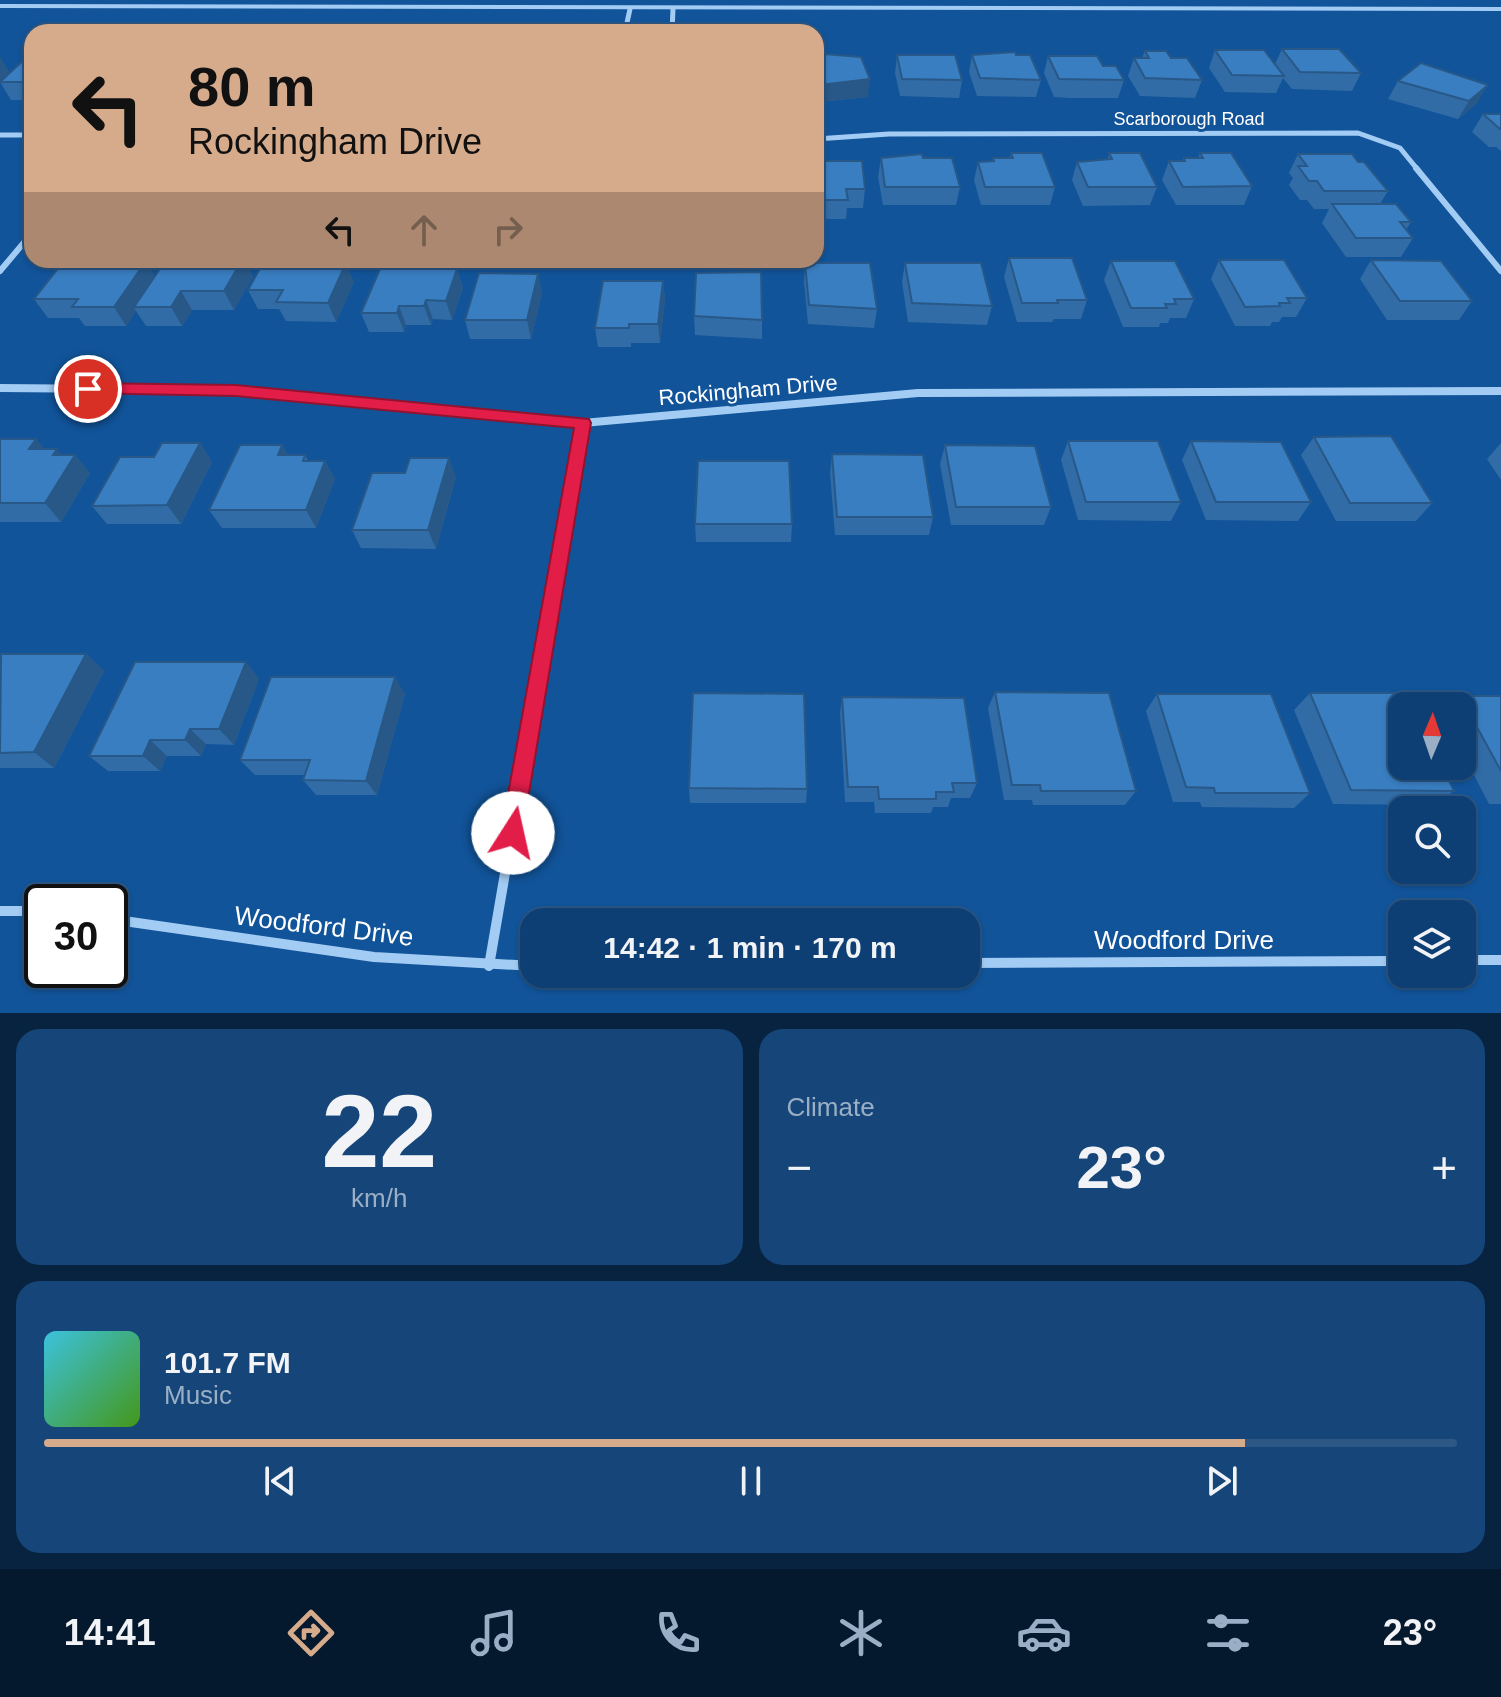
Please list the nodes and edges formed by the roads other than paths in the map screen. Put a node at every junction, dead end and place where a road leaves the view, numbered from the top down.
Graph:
1 (0, 6) edge
2 (630, 9) junction
3 (673, 9) junction
4 (1501, 9) edge
5 (627, 24) edge
6 (672, 24) edge
7 (0, 135) edge
8 (24, 135) edge
9 (824, 138) edge
10 (24, 242) edge
11 (0, 271) edge
12 (1501, 271) edge
13 (0, 388) edge
14 (1501, 391) edge
15 (583, 423) junction
16 (0, 911) edge
17 (24, 911) edge
18 (128, 922) edge
19 (1476, 960) edge
20 (1501, 960) edge
21 (1388, 961) edge
22 (980, 963) edge
23 (489, 966) junction
24 (520, 966) edge

1 - 2 street
2 - 3 street
2 - 5 street
3 - 4 street
3 - 6 street
7 - 8 street
9 - 12 street, Scarborough Road
10 - 11 street
13 - 15 street, Rockingham Drive
14 - 15 street, Rockingham Drive
15 - 23 street
16 - 17 street
18 - 23 street, Woodford Drive
19 - 20 street
21 - 22 street, Woodford Drive
23 - 24 street, Woodford Drive

